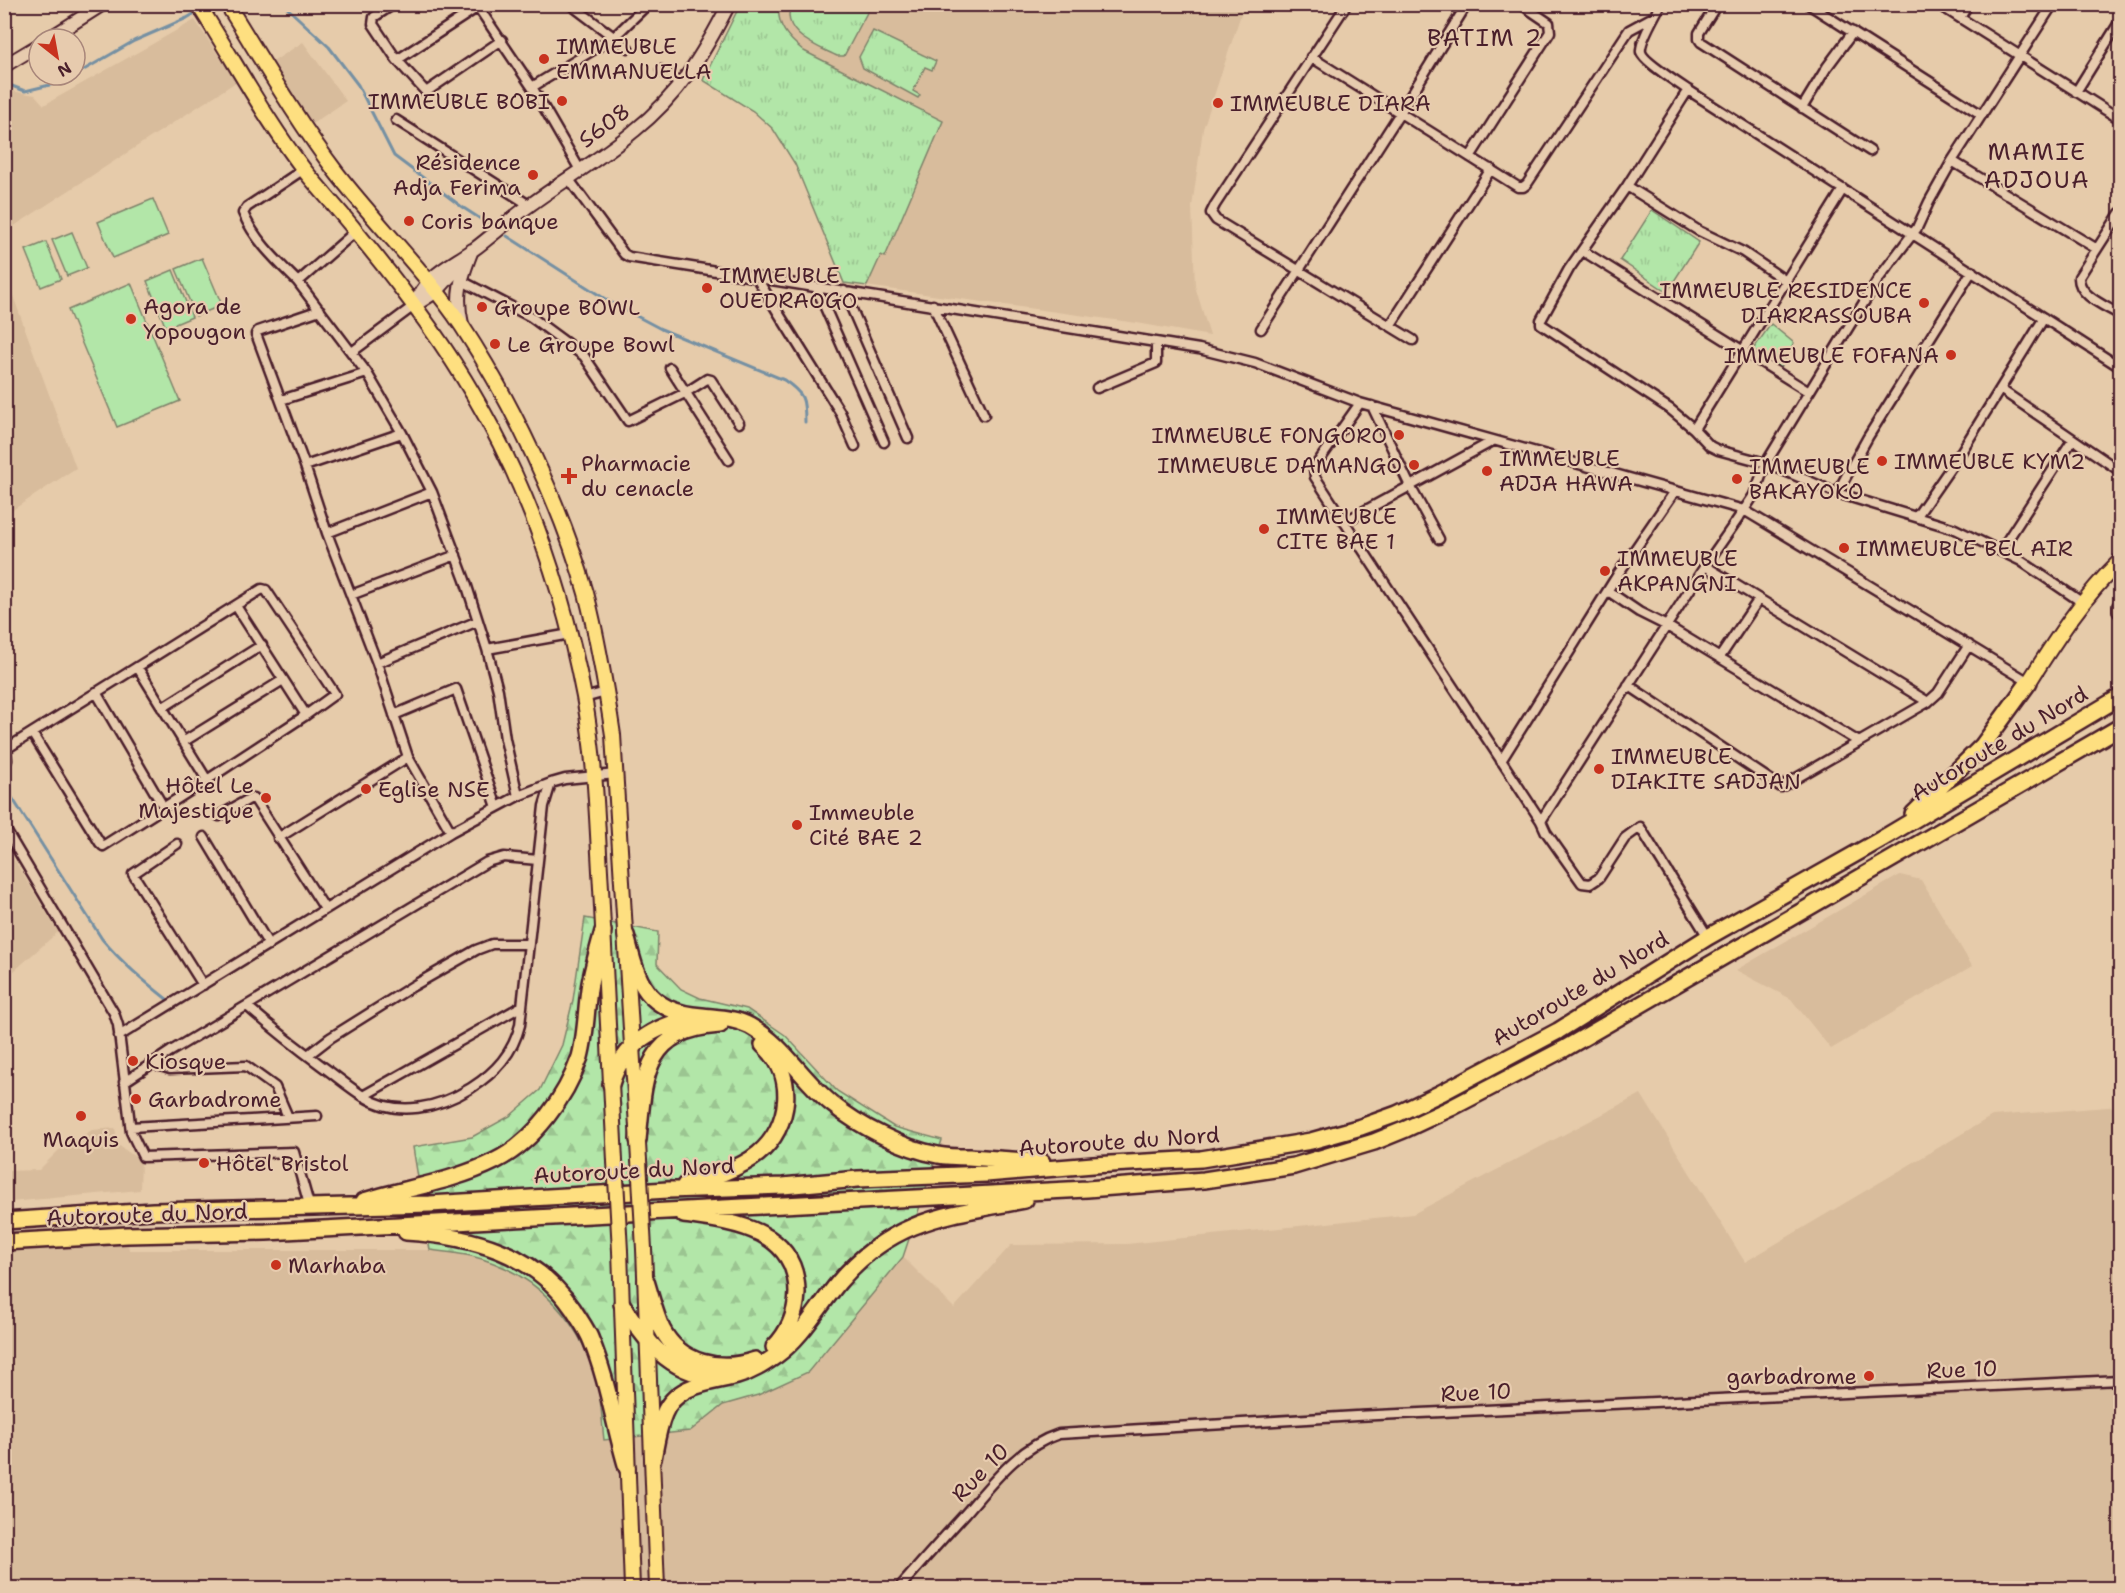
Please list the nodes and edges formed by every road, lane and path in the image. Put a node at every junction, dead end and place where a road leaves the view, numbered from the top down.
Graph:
1 (103, 4) edge
2 (227, 4) edge
3 (394, 4) edge
4 (570, 4) edge
5 (648, 4) edge
6 (729, 4) edge
7 (1347, 4) edge
8 (1467, 4) edge
9 (1521, 4) edge
10 (1661, 4) edge
11 (1718, 4) edge
12 (1809, 4) edge
13 (1938, 4) edge
14 (1968, 4) edge
15 (2053, 4) edge
16 (477, 6) edge
17 (202, 10) edge
18 (1653, 17) junction
19 (1960, 18) junction
20 (2121, 21) edge
21 (67, 27) edge
22 (1853, 32) junction
23 (613, 38) junction
24 (502, 40) junction
25 (628, 48) dead end
26 (27, 52) edge
27 (2019, 55) junction
28 (1311, 57) junction
29 (397, 60) junction
30 (4, 66) edge
31 (661, 69) dead end
32 (277, 83) junction
33 (681, 85) junction
34 (532, 87) junction
35 (1688, 90) junction
36 (2076, 92) junction
37 (255, 97) junction
38 (1802, 108) junction
39 (1400, 113) junction
40 (1982, 115) junction
41 (2121, 119) edge
42 (396, 120) dead end
43 (1870, 151) dead end
44 (1470, 157) junction
45 (1952, 161) junction
46 (1491, 169) junction
47 (304, 170) junction
48 (580, 170) junction
49 (568, 178) junction
50 (1627, 186) junction
51 (1843, 189) junction
52 (529, 206) junction
53 (2121, 213) edge
54 (356, 231) junction
55 (1913, 232) junction
56 (2097, 249) junction
57 (472, 250) junction
58 (1582, 251) junction
59 (1299, 271) junction
60 (1972, 271) junction
61 (756, 277) junction
62 (460, 280) junction
63 (1786, 281) junction
64 (298, 282) junction
65 (433, 285) junction
66 (816, 287) junction
67 (844, 291) junction
68 (415, 305) junction
69 (933, 306) junction
70 (320, 310) junction
71 (2121, 315) edge
72 (2044, 318) junction
73 (1390, 326) junction
74 (463, 328) junction
75 (1260, 329) dead end
76 (1413, 340) dead end
77 (1156, 342) junction
78 (1743, 350) junction
79 (352, 352) junction
80 (2121, 367) edge
81 (670, 368) dead end
82 (367, 374) junction
83 (1097, 388) dead end
84 (2000, 389) junction
85 (1809, 392) junction
86 (685, 393) junction
87 (281, 400) junction
88 (1360, 403) junction
89 (1372, 406) junction
90 (984, 415) dead end
91 (739, 423) dead end
92 (1694, 429) junction
93 (402, 433) junction
94 (908, 438) dead end
95 (2073, 439) junction
96 (1493, 441) junction
97 (884, 442) dead end
98 (855, 446) dead end
99 (729, 460) dead end
100 (1766, 464) junction
101 (305, 466) junction
102 (2121, 471) edge
103 (1410, 486) junction
104 (1675, 490) junction
105 (432, 492) junction
106 (1837, 493) junction
107 (1744, 510) junction
108 (1917, 516) junction
109 (1344, 522) junction
110 (327, 533) junction
111 (1439, 539) dead end
112 (2001, 550) junction
113 (456, 555) junction
114 (2121, 561) edge
115 (1705, 566) junction
116 (1608, 591) junction
117 (351, 595) junction
118 (1759, 599) junction
119 (2083, 603) junction
120 (236, 606) junction
121 (478, 621) junction
122 (1668, 626) junction
123 (570, 634) junction
124 (262, 645) junction
125 (1969, 645) junction
126 (488, 649) junction
127 (1720, 657) junction
128 (377, 663) junction
129 (138, 668) junction
130 (283, 680) junction
131 (2029, 682) junction
132 (1628, 685) junction
133 (96, 692) junction
134 (606, 692) junction
135 (2121, 697) edge
136 (584, 698) junction
137 (1928, 702) junction
138 (162, 708) junction
139 (306, 715) junction
140 (394, 715) junction
141 (2121, 727) edge
142 (32, 733) junction
143 (183, 741) junction
144 (1859, 742) junction
145 (408, 757) junction
146 (1501, 761) junction
147 (4, 765) edge
148 (616, 774) junction
149 (593, 777) junction
150 (207, 780) junction
151 (551, 783) junction
152 (518, 796) junction
153 (497, 807) junction
154 (164, 808) junction
155 (219, 816) dead end
156 (1541, 821) junction
157 (4, 827) edge
158 (451, 832) junction
159 (204, 837) dead end
160 (278, 838) junction
161 (1880, 840) junction
162 (177, 844) dead end
163 (538, 860) junction
164 (325, 909) junction
165 (603, 931) junction
166 (627, 935) junction
167 (1708, 938) junction
168 (529, 944) junction
169 (269, 945) junction
170 (203, 985) junction
171 (246, 1006) junction
172 (522, 1006) junction
173 (697, 1016) junction
174 (119, 1036) junction
175 (632, 1046) junction
176 (308, 1055) junction
177 (152, 1063) junction
178 (124, 1082) junction
179 (611, 1084) junction
180 (363, 1096) junction
181 (316, 1116) dead end
182 (288, 1117) junction
183 (131, 1127) junction
184 (638, 1140) junction
185 (1093, 1165) junction
186 (1087, 1189) junction
187 (668, 1190) junction
188 (346, 1207) junction
189 (310, 1208) junction
190 (651, 1211) junction
191 (4, 1221) edge
192 (328, 1228) junction
193 (4, 1242) edge
194 (646, 1281) junction
195 (622, 1304) junction
196 (647, 1340) junction
197 (723, 1378) junction
198 (2121, 1380) edge
199 (653, 1459) junction
200 (627, 1468) junction
201 (632, 1588) edge
202 (657, 1588) edge
203 (899, 1588) edge

1 - 21 street
2 - 32 main road
3 - 29 street
4 - 23 street
5 - 23 street
6 - 33 street, S608
7 - 28 street
8 - 39 street
9 - 44 street
10 - 18 street
11 - 38 street
12 - 22 street
13 - 19 street
14 - 19 street
15 - 27 street
16 - 24 street
16 - 29 street
17 - 37 main road
18 - 35 street
18 - 46 street
19 - 27 street
20 - 36 street
22 - 38 street
22 - 40 street
23 - 25 street
23 - 34 street
24 - 29 street
24 - 34 street
26 - 30 street
27 - 36 street
27 - 40 street
28 - 39 street
28 - 59 street
31 - 33 street
32 - 37 main road
32 - 65 main road
33 - 48 street, S608
34 - 48 street
35 - 50 street
35 - 51 street
36 - 41 street
37 - 47 main road
38 - 43 street
39 - 44 street
39 - 59 street
40 - 45 street
42 - 52 street
44 - 46 street
45 - 55 street
45 - 56 street
46 - 73 street
47 - 54 main road
47 - 64 street
48 - 49 street, S608
49 - 52 street, S608
49 - 61 street
50 - 58 street
50 - 63 street
51 - 55 street
51 - 63 street
52 - 57 street, S608
53 - 56 street
54 - 64 street
54 - 68 main road
55 - 60 street
55 - 85 street
56 - 71 street
57 - 62 street
57 - 65 street, S608
58 - 78 street
58 - 92 street
59 - 73 street
59 - 75 street
60 - 72 street
60 - 106 street
61 - 66 street
61 - 98 street
62 - 74 street
62 - 86 street
63 - 78 street
64 - 70 street
65 - 68 street, S608
65 - 74 main road
66 - 67 street
66 - 97 street
67 - 69 street
67 - 94 street
68 - 79 street
68 - 123 main road
69 - 77 street
69 - 90 street
70 - 79 street
70 - 87 street
72 - 80 street
72 - 84 street
73 - 76 street
74 - 134 main road
77 - 83 street
77 - 88 street
78 - 85 street
78 - 92 street
79 - 82 street
81 - 86 street
82 - 87 street
82 - 93 street
84 - 95 street
84 - 108 street
85 - 100 street
86 - 91 street
86 - 99 street
87 - 101 street
88 - 89 street
88 - 109 street
89 - 96 street
89 - 103 street
92 - 100 street
93 - 101 street
93 - 105 street
95 - 102 street
95 - 112 street
96 - 103 street
96 - 104 street
100 - 106 street
100 - 107 street
101 - 110 street
103 - 109 street
103 - 111 street
104 - 107 street
104 - 116 street
105 - 110 street
105 - 113 street
106 - 108 street
107 - 115 street
107 - 125 street
108 - 112 street
109 - 146 street
110 - 117 street
112 - 119 street
113 - 117 street
113 - 121 street
114 - 119 main road
115 - 118 street
115 - 122 street
116 - 122 street
116 - 146 street
117 - 128 street
118 - 127 street
118 - 137 street
119 - 131 main road
120 - 124 street
120 - 129 street
120 - 139 street
121 - 126 street
121 - 128 street
122 - 127 street
122 - 132 street
123 - 126 street
123 - 136 main road
124 - 130 street
124 - 138 street
125 - 131 street
125 - 137 street
126 - 152 street
127 - 144 street
128 - 140 street
129 - 133 street
129 - 138 street
130 - 139 street
130 - 143 street
131 - 161 highway
132 - 144 street
132 - 156 street
133 - 142 street
133 - 154 street
134 - 136 street
134 - 148 main road
135 - 161 highway, Autoroute du Nord
136 - 149 main road
137 - 144 street
138 - 143 street
139 - 150 street
140 - 145 street
140 - 153 street
141 - 186 highway, Autoroute du Nord
142 - 147 street
142 - 154 street
143 - 150 street
145 - 158 street
145 - 160 street
146 - 156 street
148 - 149 street
148 - 166 main road
149 - 151 street
149 - 165 main road
150 - 154 street
151 - 152 street
151 - 163 street
152 - 153 street
153 - 158 street
155 - 160 street
156 - 167 street
157 - 174 street
158 - 164 street
159 - 169 street
160 - 164 street
161 - 167 highway, Autoroute du Nord
162 - 170 street
163 - 168 street
163 - 171 street
164 - 169 street
165 - 179 main road
165 - 188 highway
166 - 173 highway
166 - 175 main road
167 - 185 highway, Autoroute du Nord
168 - 172 street
168 - 176 street
169 - 170 street
170 - 174 street
171 - 176 street
171 - 177 street
172 - 180 street
172 - 180 street
173 - 175 highway
173 - 185 highway
174 - 178 street
175 - 179 highway
175 - 184 main road
176 - 180 street
177 - 178 street
177 - 182 street
178 - 183 street
179 - 195 main road, bridge
181 - 182 street
182 - 183 street
183 - 189 street
184 - 187 highway
184 - 194 main road, bridge
185 - 187 highway, Autoroute du Nord
186 - 190 highway, Autoroute du Nord
186 - 197 highway
187 - 188 highway, Autoroute du Nord
188 - 189 highway, Autoroute du Nord
189 - 191 highway, Autoroute du Nord
190 - 192 highway, Autoroute du Nord
190 - 194 highway
192 - 193 highway, Autoroute du Nord
192 - 200 highway
194 - 196 main road
195 - 196 highway
195 - 200 main road
196 - 197 highway
196 - 199 main road
197 - 199 highway
198 - 203 street, Rue 10
199 - 202 main road
200 - 201 main road

